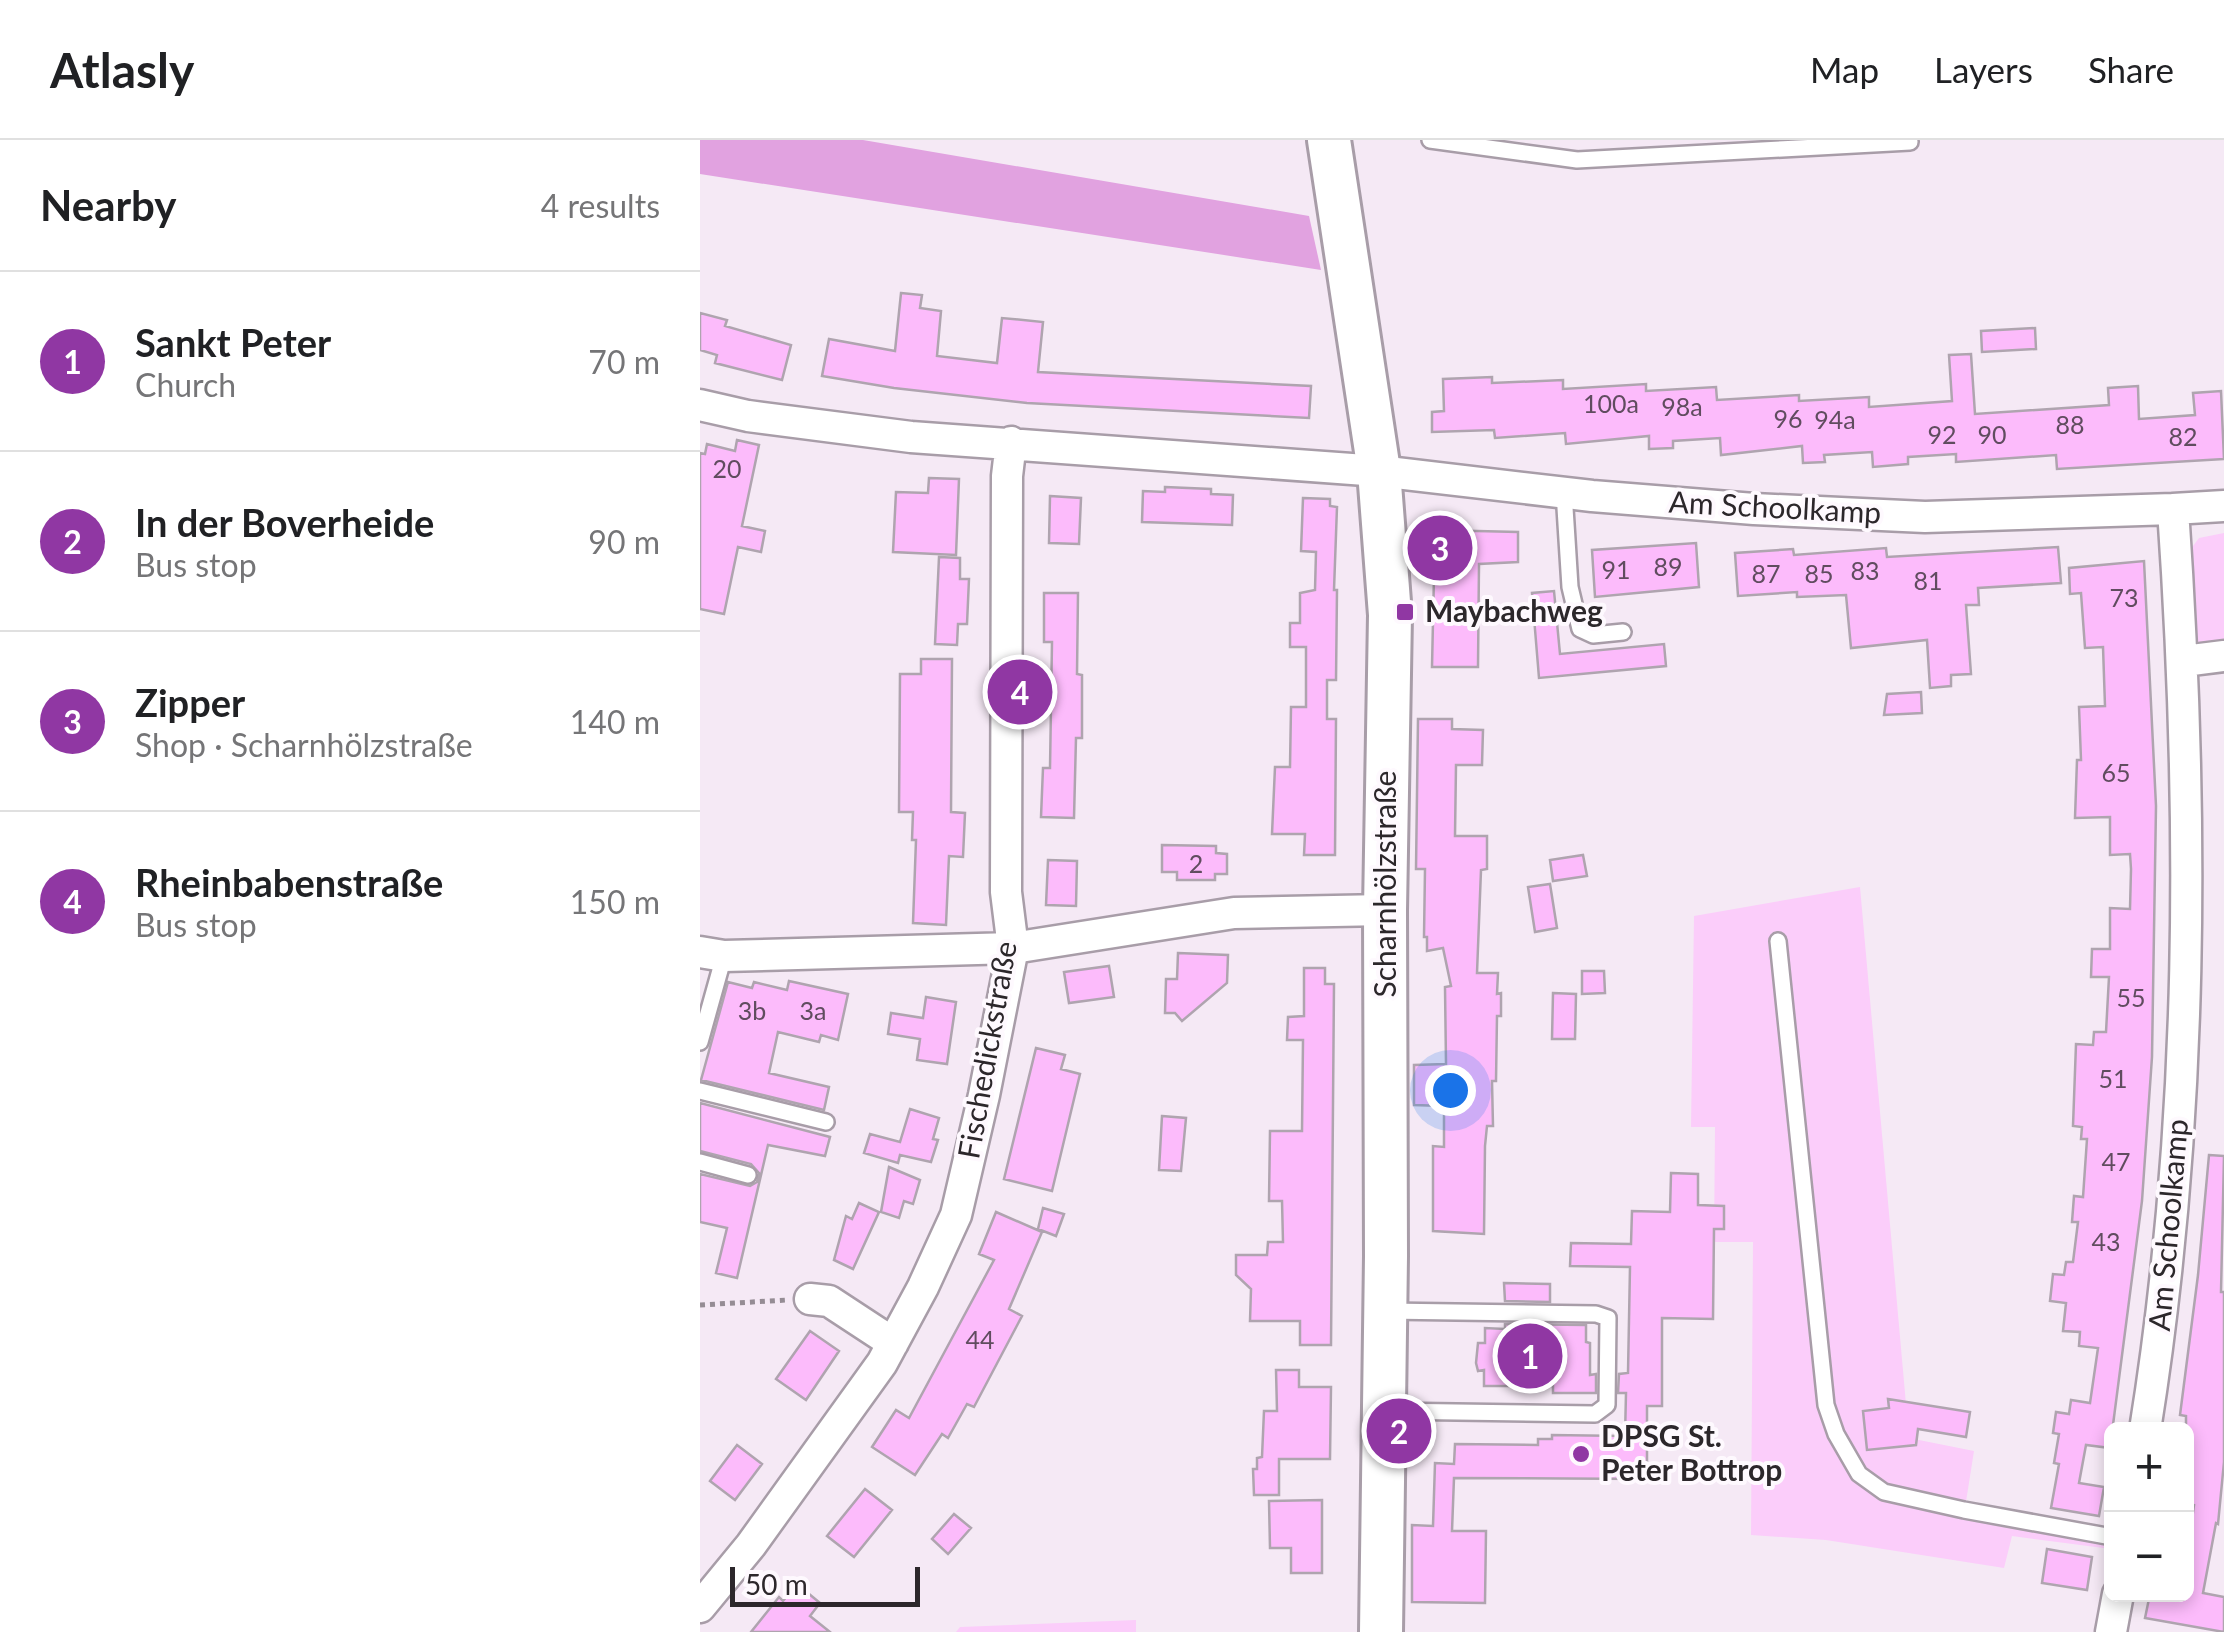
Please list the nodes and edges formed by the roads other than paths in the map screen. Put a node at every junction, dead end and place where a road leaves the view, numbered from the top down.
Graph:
1 (1430, 140) edge
2 (1910, 142) edge
3 (1330, 148) edge
4 (700, 405) edge
5 (1011, 442) junction
6 (1378, 472) junction
7 (1564, 492) junction
8 (2224, 506) edge
9 (2174, 509) junction
10 (1623, 632) dead end
11 (2224, 656) edge
12 (2184, 660) junction
13 (1384, 910) junction
14 (1778, 941) dead end
15 (1012, 948) junction
16 (712, 954) edge
17 (700, 1042) edge
18 (700, 1091) edge
19 (826, 1122) dead end
20 (700, 1162) edge
21 (748, 1175) dead end
22 (810, 1299) road end
23 (1384, 1311) junction
24 (893, 1343) junction
25 (1383, 1410) junction
26 (2146, 1422) edge
27 (2104, 1536) edge
28 (2117, 1602) edge
29 (700, 1607) edge
30 (1380, 1632) edge
31 (2111, 1632) edge

1 - 2 lane
3 - 6 main road, Scharnhölzstraße
4 - 5 street, Am Schoolkamp
5 - 6 street, Am Schoolkamp
5 - 15 street, Fischedickstraße
6 - 7 street, Am Schoolkamp
6 - 13 main road, Scharnhölzstraße
7 - 9 street, Am Schoolkamp
7 - 10 lane
8 - 9 street, Am Schoolkamp
9 - 12 street, Am Schoolkamp
11 - 12 street
12 - 26 street, Am Schoolkamp
13 - 15 street
13 - 23 main road, Scharnhölzstraße
14 - 27 lane
15 - 16 street
15 - 24 street, Fischedickstraße
16 - 17 lane
18 - 19 lane
20 - 21 lane
22 - 24 street
23 - 25 main road, Scharnhölzstraße
23 - 25 lane
24 - 29 street, Fischedickstraße
25 - 30 main road, Scharnhölzstraße
28 - 31 street

